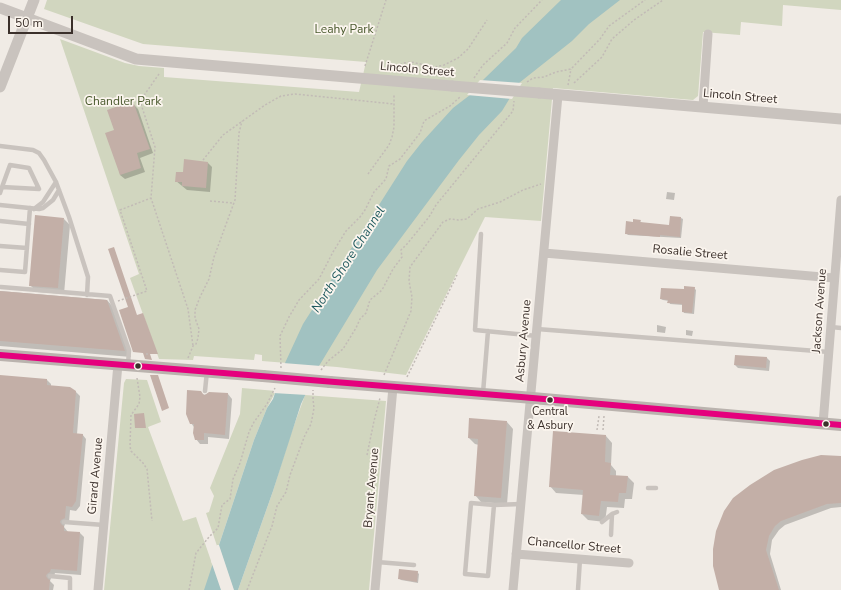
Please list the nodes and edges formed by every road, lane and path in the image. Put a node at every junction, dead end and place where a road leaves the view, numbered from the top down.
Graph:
1 (34, 0) edge
2 (386, 0) edge
3 (542, 0) edge
4 (645, 0) edge
5 (663, 0) edge
6 (0, 8) edge
7 (26, 18) junction
8 (487, 20) dead end
9 (708, 34) dead end
10 (365, 66) dead end
11 (571, 69) junction
12 (396, 71) dead end
13 (159, 74) dead end
14 (472, 80) dead end
15 (526, 83) dead end
16 (574, 83) dead end
17 (568, 85) dead end
18 (0, 87) edge
19 (394, 94) dead end
20 (558, 95) junction
21 (460, 97) dead end
22 (514, 101) dead end
23 (394, 104) junction
24 (703, 107) junction
25 (841, 119) edge
26 (242, 121) junction
27 (0, 146) edge
28 (203, 160) dead end
29 (368, 174) dead end
30 (56, 182) junction
31 (541, 184) dead end
32 (2, 187) junction
33 (59, 190) junction
34 (0, 193) edge
35 (151, 198) junction
36 (841, 200) edge
37 (210, 201) dead end
38 (233, 203) junction
39 (0, 205) edge
40 (32, 208) junction
41 (0, 221) edge
42 (840, 223) edge
43 (29, 224) junction
44 (481, 234) dead end
45 (0, 246) edge
46 (27, 248) junction
47 (544, 253) junction
48 (0, 270) edge
49 (458, 275) dead end
50 (834, 278) junction
51 (1, 287) edge
52 (87, 294) junction
53 (113, 303) junction
54 (831, 327) junction
55 (841, 328) edge
56 (488, 331) junction
57 (537, 332) junction
58 (193, 346) junction
59 (829, 352) junction
60 (0, 355) edge
61 (188, 358) dead end
62 (123, 365) junction
63 (281, 370) dead end
64 (207, 371) junction
65 (318, 374) dead end
66 (384, 375) dead end
67 (407, 377) dead end
68 (137, 378) dead end
69 (277, 382) dead end
70 (314, 387) dead end
71 (393, 387) junction
72 (205, 392) dead end
73 (483, 394) junction
74 (380, 398) dead end
75 (531, 398) junction
76 (599, 416) dead end
77 (604, 416) dead end
78 (823, 424) junction
79 (841, 425) edge
80 (597, 430) dead end
81 (603, 430) dead end
82 (367, 455) dead end
83 (648, 488) dead end
84 (656, 488) dead end
85 (521, 504) junction
86 (494, 505) junction
87 (152, 521) dead end
88 (64, 522) dead end
89 (602, 522) dead end
90 (104, 525) junction
91 (611, 535) dead end
92 (516, 554) junction
93 (580, 560) junction
94 (377, 562) junction
95 (629, 563) dead end
96 (414, 565) dead end
97 (50, 576) dead end
98 (70, 590) edge
99 (98, 590) edge
100 (189, 590) edge
101 (247, 590) edge
102 (375, 590) edge
103 (513, 590) edge
104 (578, 590) edge

1 - 7 street
2 - 10 path
3 - 14 path
4 - 11 path
5 - 16 path
6 - 7 street, Lincoln Street
7 - 18 street
7 - 20 street, Lincoln Street, bridge
8 - 12 path
9 - 24 street
11 - 15 path
11 - 17 path
13 - 35 path
19 - 23 path
20 - 24 street, Lincoln Street
20 - 47 street, Asbury Avenue
21 - 63 path
22 - 65 path
23 - 26 path
23 - 29 path
24 - 25 street, Lincoln Street
26 - 28 path
26 - 38 path
27 - 30 lane
30 - 33 lane
30 - 40 lane
31 - 66 path
32 - 32 lane
32 - 34 lane
33 - 40 lane
33 - 52 lane
35 - 53 path
35 - 58 path
36 - 42 street, Jackson Avenue
37 - 38 path
38 - 58 path
39 - 40 lane
40 - 43 lane
41 - 43 lane
42 - 50 street, Jackson Avenue
43 - 46 lane
44 - 56 lane
45 - 46 lane
46 - 48 lane
47 - 50 street, Rosalie Street
47 - 57 street, Asbury Avenue
49 - 67 path
50 - 54 street, Jackson Avenue
51 - 52 lane
52 - 53 lane
53 - 62 lane
54 - 55 lane
54 - 59 street, Jackson Avenue
56 - 57 lane
56 - 73 lane
57 - 59 lane
57 - 75 street, Asbury Avenue
58 - 61 path
59 - 78 street, Jackson Avenue
60 - 62 main road
62 - 64 main road
62 - 90 street, Girard Avenue
64 - 71 main road, bridge
64 - 72 lane
68 - 87 path
69 - 100 path
70 - 101 path
71 - 73 main road
71 - 94 street, Bryant Avenue
73 - 75 main road
74 - 82 path
75 - 78 main road
75 - 85 street, Asbury Avenue
76 - 80 path
77 - 81 path
78 - 79 main road
83 - 84 lane
85 - 86 lane
85 - 92 street, Asbury Avenue
86 - 86 lane
88 - 90 lane
89 - 91 lane
90 - 99 street, Girard Avenue
92 - 93 street, Chancellor Street
92 - 103 street, Asbury Avenue
93 - 95 street, Chancellor Street
93 - 104 lane
94 - 96 lane
94 - 102 street, Bryant Avenue
97 - 98 lane

